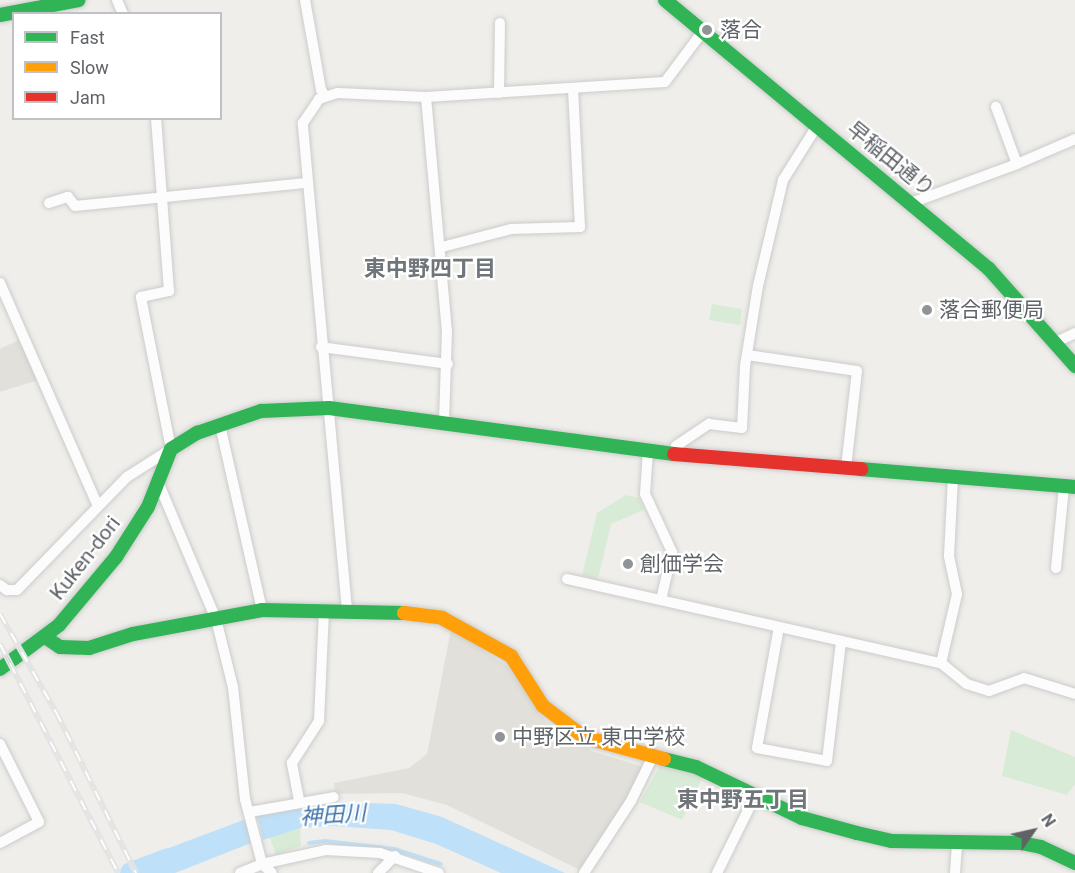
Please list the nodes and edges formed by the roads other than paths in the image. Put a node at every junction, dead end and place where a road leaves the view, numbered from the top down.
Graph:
1 (79, 0) edge
2 (305, 0) edge
3 (665, 0) edge
4 (16, 12) edge
5 (500, 23) dead end
6 (703, 31) junction
7 (573, 88) junction
8 (499, 93) junction
9 (325, 96) junction
10 (426, 97) junction
11 (996, 107) dead end
12 (156, 120) edge
13 (817, 126) junction
14 (1075, 139) edge
15 (1017, 164) junction
16 (307, 183) junction
17 (162, 198) junction
18 (911, 203) junction
19 (50, 204) dead end
20 (442, 247) junction
21 (0, 283) edge
22 (1075, 333) edge
23 (1056, 342) junction
24 (321, 347) junction
25 (747, 355) junction
26 (448, 364) junction
27 (1075, 366) edge
28 (329, 408) junction
29 (444, 423) junction
30 (220, 424) junction
31 (171, 448) junction
32 (648, 452) junction
33 (674, 454) junction
34 (846, 467) junction
35 (953, 477) junction
36 (158, 482) junction
37 (1069, 486) edge
38 (98, 506) junction
39 (1056, 568) dead end
40 (567, 579) dead end
41 (0, 585) edge
42 (661, 600) junction
43 (262, 610) junction
44 (324, 610) junction
45 (346, 610) junction
46 (216, 620) junction
47 (779, 627) junction
48 (45, 637) junction
49 (841, 641) junction
50 (941, 663) junction
51 (0, 669) edge
52 (1074, 690) edge
53 (0, 744) edge
54 (653, 756) junction
55 (755, 796) junction
56 (334, 797) dead end
57 (299, 800) junction
58 (251, 814) junction
59 (0, 843) edge
60 (957, 843) junction
61 (395, 856) junction
62 (1075, 863) edge
63 (262, 864) junction
64 (240, 873) edge
65 (272, 873) edge
66 (378, 873) edge
67 (439, 873) edge
68 (584, 873) edge
69 (717, 873) edge
70 (955, 873) edge

1 - 4 street
2 - 9 street
3 - 6 street, 早稲田通り
5 - 8 street
6 - 7 street
6 - 13 street, 早稲田通り
7 - 8 street
7 - 20 street
8 - 10 street
9 - 10 street
9 - 16 street
10 - 20 street
11 - 15 street
12 - 17 street
13 - 18 street, 早稲田通り
13 - 25 street
14 - 15 street
15 - 18 street
16 - 17 street
16 - 24 street
17 - 19 street
17 - 31 street
18 - 23 street, 早稲田通り
20 - 26 street
21 - 38 street
22 - 23 street
23 - 27 street, 早稲田通り
24 - 26 street
24 - 28 street
25 - 33 street
25 - 34 street
26 - 29 street
28 - 29 street
28 - 30 street
28 - 45 street
29 - 32 street
30 - 31 street
30 - 43 street
31 - 36 street, Kuken-dori
31 - 38 street
32 - 33 street
32 - 42 street
33 - 34 street
34 - 35 street
35 - 37 street
35 - 50 street
36 - 46 street
36 - 48 street, Kuken-dori
37 - 39 street
38 - 41 street
40 - 42 street
42 - 47 street
43 - 44 street
43 - 46 street
44 - 45 street
44 - 57 street
45 - 54 street
46 - 48 street
46 - 58 street
47 - 49 street
47 - 49 street
48 - 51 street, Kuken-dori
49 - 50 street
50 - 52 street
53 - 59 street
54 - 55 street
54 - 68 street
55 - 60 street
55 - 69 street
56 - 57 street
57 - 58 street
58 - 63 street
60 - 62 street
60 - 70 street
61 - 63 street
61 - 66 street
61 - 67 street
63 - 64 street
63 - 65 street

